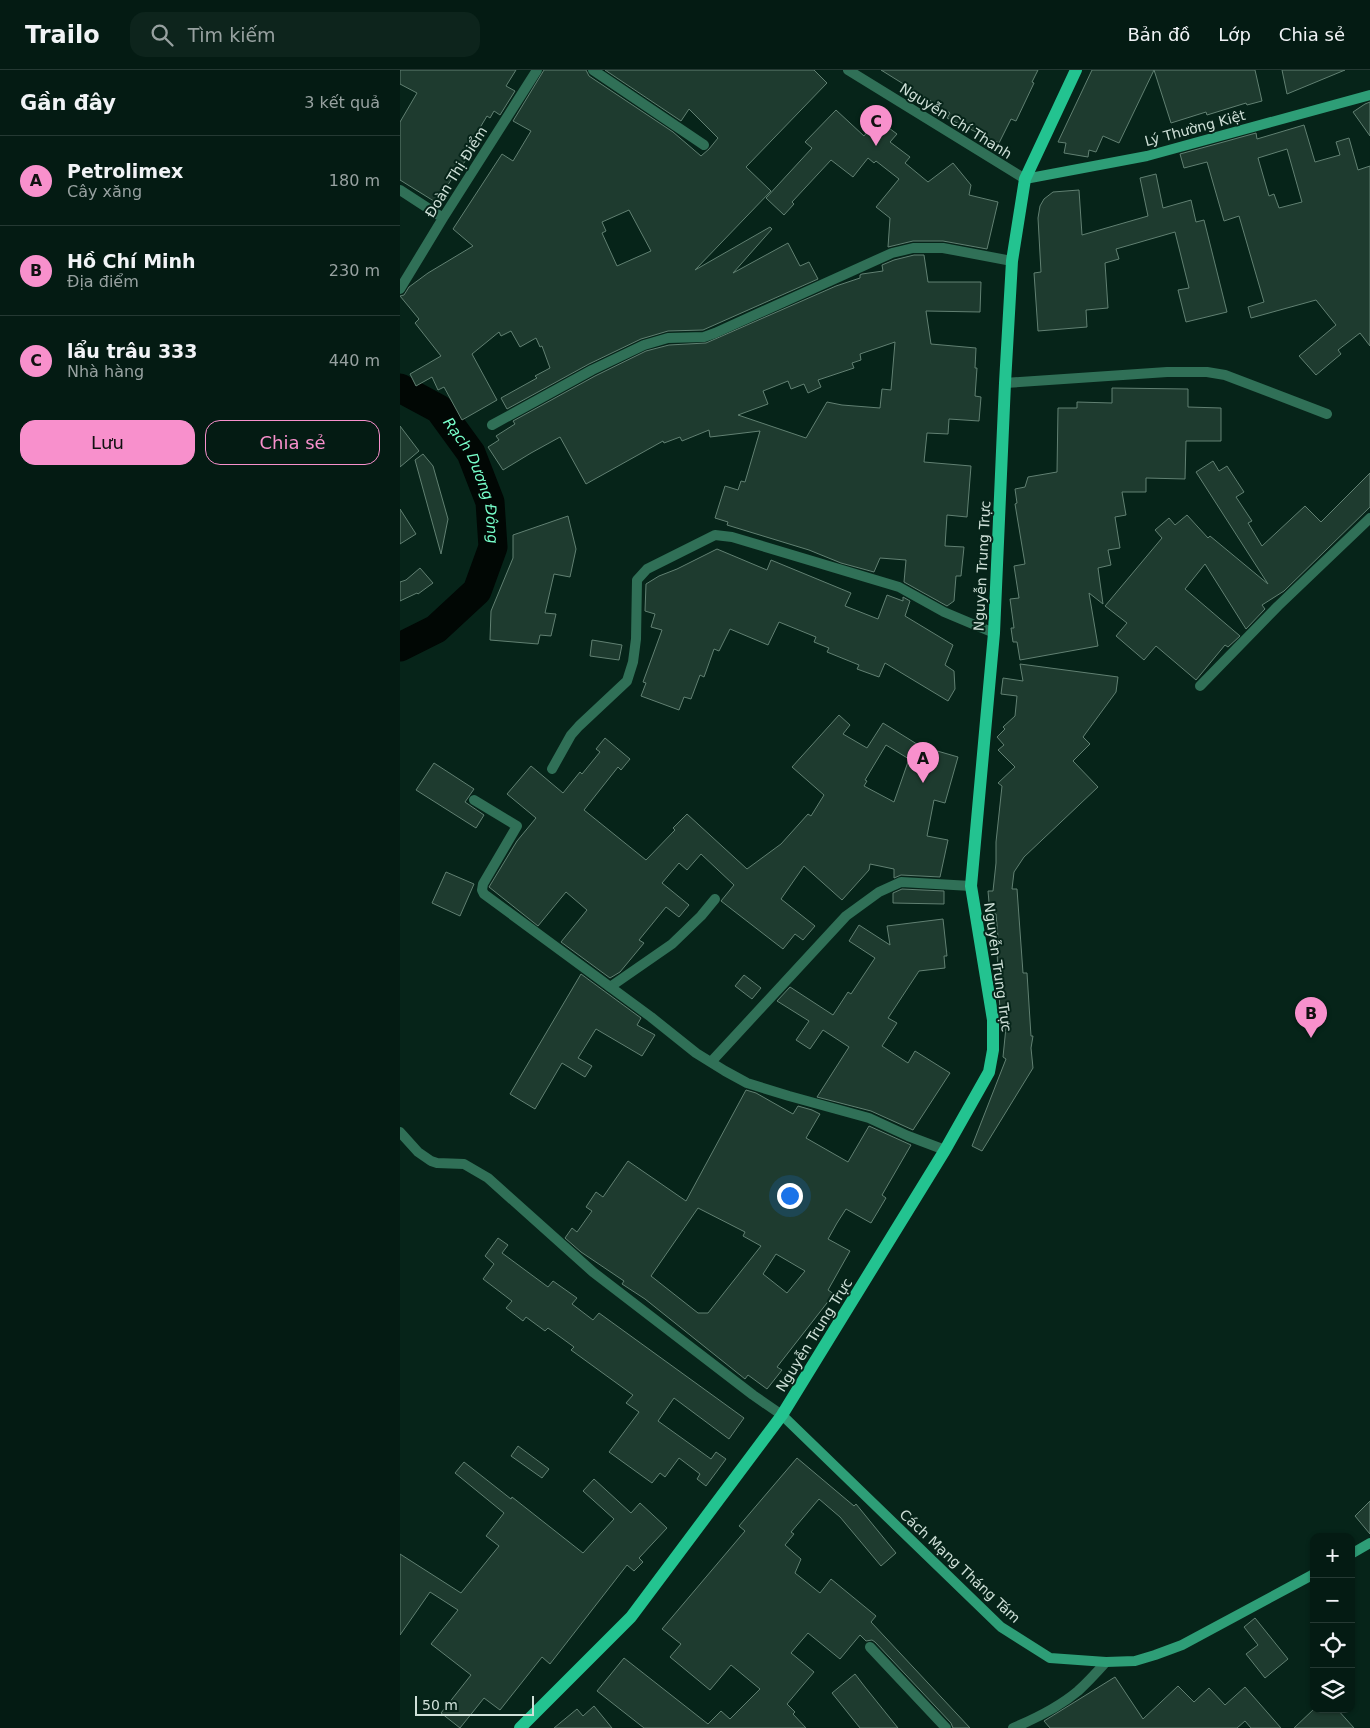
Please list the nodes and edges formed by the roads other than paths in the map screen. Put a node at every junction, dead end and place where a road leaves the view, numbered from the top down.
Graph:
1 (537, 70) edge
2 (593, 70) edge
3 (848, 70) edge
4 (1076, 70) edge
5 (1370, 96) edge
6 (704, 145) dead end
7 (1025, 179) junction
8 (400, 190) edge
9 (443, 218) junction
10 (1012, 261) junction
11 (400, 289) edge
12 (1005, 382) junction
13 (1328, 414) dead end
14 (492, 425) dead end
15 (1370, 518) edge
16 (994, 633) junction
17 (1200, 686) dead end
18 (552, 770) dead end
19 (474, 800) dead end
20 (971, 886) junction
21 (715, 899) dead end
22 (610, 987) junction
23 (711, 1062) junction
24 (400, 1132) edge
25 (945, 1150) junction
26 (782, 1414) junction
27 (1370, 1544) edge
28 (1355, 1552) edge
29 (1310, 1576) edge
30 (870, 1647) dead end
31 (1106, 1662) junction
32 (520, 1728) edge
33 (946, 1728) edge
34 (1013, 1728) edge

1 - 9 street, Đoàn Thị Điểm
2 - 6 street
3 - 7 street, Nguyễn Chí Thanh
4 - 7 main road, Nguyễn Trung Trực
5 - 7 street, Lý Thường Kiệt
7 - 10 main road, Nguyễn Trung Trực
8 - 9 street
9 - 11 street, Đoàn Thị Điểm
10 - 12 main road, Nguyễn Trung Trực
10 - 14 street
12 - 13 street
12 - 16 main road, Nguyễn Trung Trực
15 - 17 street
16 - 18 street
16 - 20 main road, Nguyễn Trung Trực
19 - 22 street
20 - 23 street
20 - 25 main road, Nguyễn Trung Trực
21 - 22 street
22 - 23 street
23 - 25 street
24 - 26 street
25 - 26 main road, Nguyễn Trung Trực
26 - 31 street, Cách Mạng Tháng Tám
26 - 32 main road, Nguyễn Trung Trực
27 - 28 street
29 - 31 street, Cách Mạng Tháng Tám
30 - 33 street
31 - 34 street

